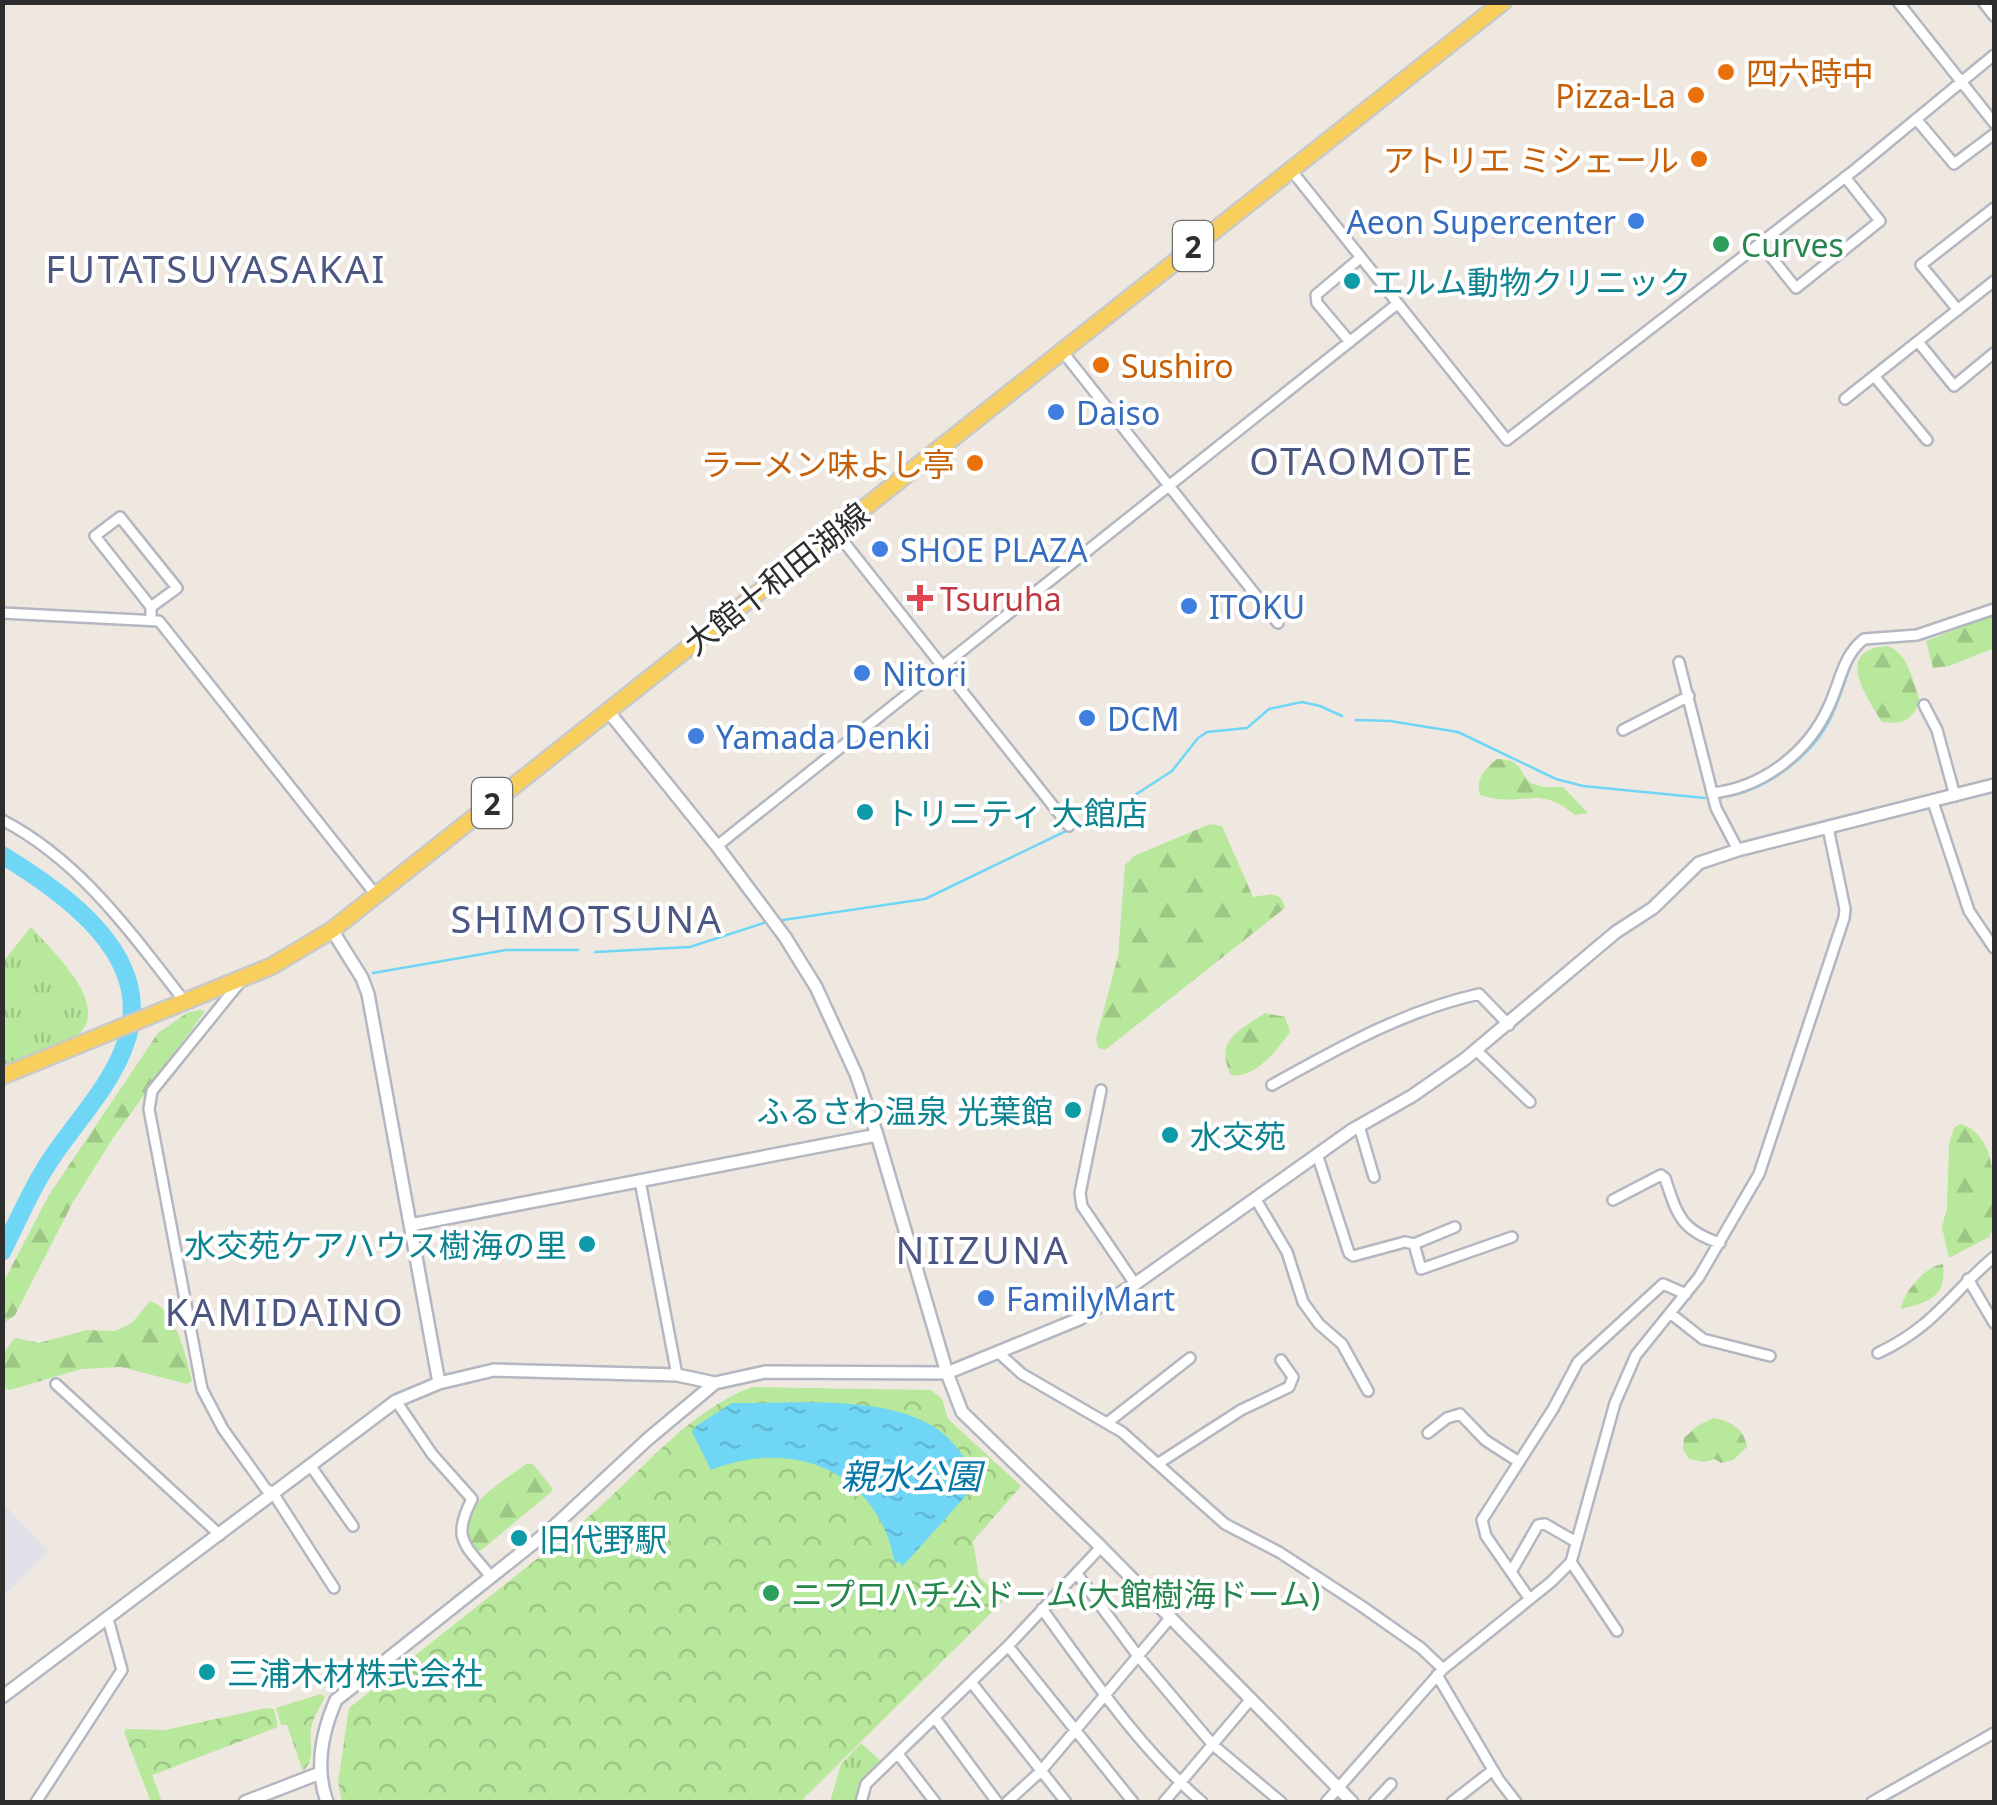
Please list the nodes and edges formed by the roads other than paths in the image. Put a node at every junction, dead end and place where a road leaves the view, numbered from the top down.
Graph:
1 (1503, 2) edge
2 (1898, 2) edge
3 (1983, 2) edge
4 (1994, 16) edge
5 (1994, 55) edge
6 (1962, 81) junction
7 (1916, 119) junction
8 (1994, 123) edge
9 (1994, 134) edge
10 (1290, 169) junction
11 (1845, 177) junction
12 (1994, 208) edge
13 (1760, 243) junction
14 (1360, 258) junction
15 (1994, 281) edge
16 (1397, 304) junction
17 (1958, 310) junction
18 (1350, 342) junction
19 (1919, 343) junction
20 (1062, 350) junction
21 (1994, 354) edge
22 (1874, 377) junction
23 (1846, 399) dead end
24 (1927, 440) dead end
25 (1169, 485) junction
26 (836, 532) junction
27 (151, 607) junction
28 (1994, 609) edge
29 (2, 612) edge
30 (151, 620) junction
31 (1278, 623) dead end
32 (1679, 662) dead end
33 (941, 666) junction
34 (1689, 696) junction
35 (1924, 705) dead end
36 (608, 711) junction
37 (1623, 730) dead end
38 (1994, 786) edge
39 (1712, 794) junction
40 (1955, 796) junction
41 (1933, 802) junction
42 (2, 820) edge
43 (1068, 826) dead end
44 (1828, 828) junction
45 (717, 846) junction
46 (1738, 850) junction
47 (376, 895) junction
48 (332, 930) junction
49 (1994, 948) edge
50 (243, 978) junction
51 (184, 1002) junction
52 (1508, 1025) junction
53 (1476, 1050) junction
54 (2, 1076) edge
55 (1272, 1085) dead end
56 (1101, 1090) dead end
57 (1530, 1102) dead end
58 (1359, 1126) junction
59 (877, 1134) junction
60 (1317, 1154) junction
61 (1374, 1177) dead end
62 (640, 1181) junction
63 (1256, 1198) junction
64 (1614, 1200) dead end
65 (410, 1226) junction
66 (1455, 1226) dead end
67 (1512, 1237) dead end
68 (1720, 1243) junction
69 (1414, 1244) junction
70 (1994, 1257) edge
71 (1968, 1279) junction
72 (1135, 1284) junction
73 (1686, 1294) junction
74 (1670, 1313) junction
75 (1994, 1323) edge
76 (1878, 1353) dead end
77 (1000, 1354) junction
78 (1770, 1356) dead end
79 (1190, 1358) dead end
80 (1281, 1360) dead end
81 (947, 1373) junction
82 (677, 1375) junction
83 (439, 1383) junction
84 (716, 1383) junction
85 (56, 1384) dead end
86 (1368, 1391) dead end
87 (396, 1401) junction
88 (1106, 1424) junction
89 (1428, 1433) dead end
90 (1519, 1462) junction
91 (1159, 1463) junction
92 (310, 1465) junction
93 (273, 1493) junction
94 (353, 1526) dead end
95 (220, 1535) junction
96 (1576, 1542) junction
97 (1102, 1547) junction
98 (1571, 1562) junction
99 (1511, 1572) junction
100 (1077, 1574) junction
101 (490, 1577) junction
102 (334, 1588) dead end
103 (1529, 1598) junction
104 (1042, 1609) junction
105 (1171, 1617) junction
106 (108, 1619) junction
107 (1617, 1631) dead end
108 (1008, 1646) junction
109 (1138, 1656) junction
110 (1440, 1672) junction
111 (971, 1682) junction
112 (1106, 1695) junction
113 (2, 1698) edge
114 (1251, 1699) junction
115 (935, 1718) junction
116 (1074, 1732) junction
117 (1994, 1733) edge
118 (1212, 1744) junction
119 (898, 1754) junction
120 (1492, 1770) junction
121 (320, 1772) junction
122 (1040, 1772) junction
123 (1180, 1783) junction
124 (1392, 1784) dead end
125 (1337, 1788) junction
126 (863, 1789) junction
127 (36, 1802) edge
128 (245, 1802) edge
129 (326, 1802) edge
130 (861, 1802) edge
131 (873, 1802) edge
132 (935, 1802) edge
133 (998, 1802) edge
134 (1007, 1802) edge
135 (1066, 1802) edge
136 (1132, 1802) edge
137 (1164, 1802) edge
138 (1202, 1802) edge
139 (1280, 1802) edge
140 (1326, 1802) edge
141 (1352, 1802) edge
142 (1374, 1802) edge
143 (1452, 1802) edge
144 (1516, 1802) edge
145 (1872, 1802) edge

1 - 10 main road, 大館十和田湖線 / 2
2 - 6 street
3 - 4 street
5 - 6 street
6 - 7 street
6 - 8 street
7 - 9 street
7 - 11 street
10 - 14 street
10 - 20 main road, 大館十和田湖線 / 2
11 - 13 street
11 - 13 street
12 - 17 street
13 - 16 street
14 - 16 street
14 - 18 street
15 - 17 street
16 - 18 street
17 - 19 street
18 - 25 street
19 - 21 street
19 - 22 street
20 - 25 street
20 - 26 main road, 大館十和田湖線 / 2
22 - 23 street
22 - 24 street
25 - 31 street
25 - 33 street
26 - 33 street
26 - 36 main road, 大館十和田湖線 / 2
27 - 27 street
27 - 30 street
28 - 39 street
29 - 30 street
30 - 47 street
32 - 34 street
33 - 43 street
33 - 45 street
34 - 37 street
34 - 39 street
35 - 40 street
36 - 45 street
36 - 47 main road, 大館十和田湖線 / 2
38 - 40 street
39 - 46 street
40 - 41 street
41 - 44 street
41 - 49 street
42 - 51 street
44 - 46 street
44 - 68 street
45 - 59 street
46 - 52 street
47 - 48 main road, 大館十和田湖線 / 2
48 - 50 main road, 大館十和田湖線 / 2
48 - 65 street
50 - 51 main road, 大館十和田湖線 / 2
50 - 93 street
51 - 54 main road, 大館十和田湖線 / 2
52 - 53 street
52 - 55 street
53 - 57 street
53 - 58 street
56 - 72 street
58 - 60 street
58 - 61 street
59 - 62 street
59 - 81 street
60 - 63 street
60 - 69 street
62 - 65 street
62 - 82 street
63 - 72 street
63 - 86 street
64 - 68 street
65 - 83 street
66 - 69 street
67 - 69 street
68 - 73 street
70 - 71 street
71 - 75 street
71 - 76 street
72 - 77 street
73 - 74 street
73 - 90 street
74 - 78 street
74 - 96 street
77 - 81 street
77 - 88 street
79 - 88 street
80 - 91 street
81 - 84 street
81 - 97 street
82 - 83 street
82 - 84 street
83 - 87 street
84 - 101 street
85 - 95 street
87 - 92 street
87 - 101 street
88 - 91 street
89 - 90 street
90 - 99 street
91 - 110 street
92 - 93 street
92 - 94 street
93 - 95 street
93 - 102 street
95 - 106 street
96 - 98 street
96 - 99 street
97 - 100 street
97 - 105 street
98 - 103 street
98 - 107 street
99 - 103 street
100 - 104 street
100 - 109 street
101 - 121 street
103 - 110 street
104 - 108 street
104 - 112 street
105 - 109 street
105 - 114 street
106 - 113 street
106 - 127 street
108 - 111 street
108 - 116 street
109 - 112 street
109 - 118 street
110 - 120 street
110 - 125 street
111 - 115 street
111 - 122 street
112 - 116 street
112 - 123 street
114 - 118 street
114 - 125 street
115 - 119 street
115 - 133 street
116 - 122 street
116 - 136 street
117 - 145 street
118 - 123 street
118 - 139 street
119 - 126 street
119 - 132 street
120 - 143 street
120 - 144 street
121 - 128 street
121 - 129 street
122 - 134 street
122 - 135 street
123 - 137 street
123 - 138 street
124 - 142 street
125 - 140 street
125 - 141 street
126 - 130 street
126 - 131 street

